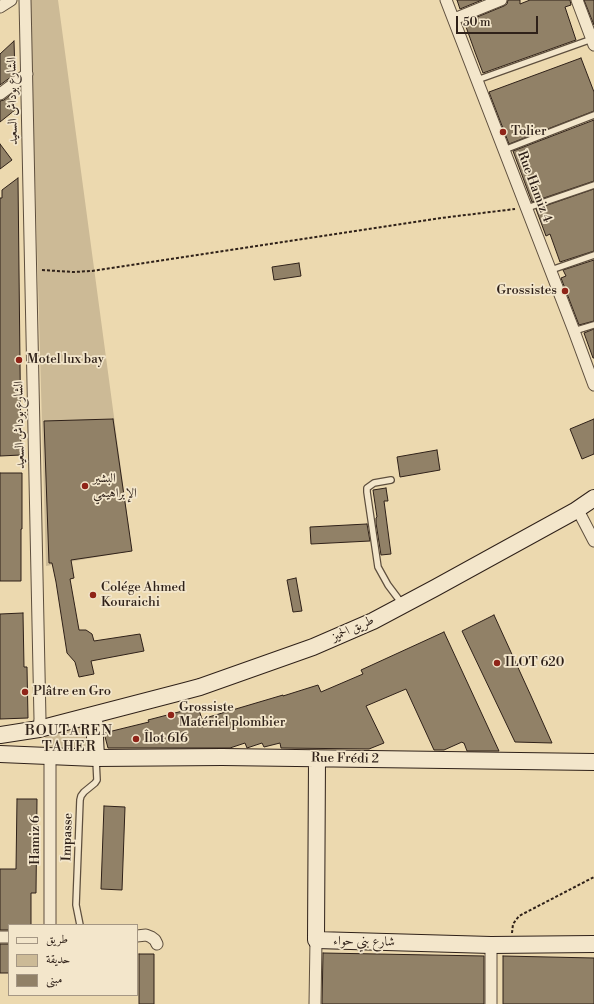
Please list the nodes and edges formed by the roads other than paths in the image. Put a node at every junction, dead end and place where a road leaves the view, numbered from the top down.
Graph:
1 (11, 0) edge
2 (25, 0) edge
3 (446, 0) edge
4 (501, 0) edge
5 (577, 0) edge
6 (0, 7) edge
7 (454, 19) junction
8 (593, 40) edge
9 (26, 74) junction
10 (477, 80) junction
11 (0, 94) edge
12 (594, 115) edge
13 (504, 150) junction
14 (594, 185) edge
15 (527, 208) junction
16 (594, 255) edge
17 (551, 270) junction
18 (594, 325) edge
19 (574, 331) junction
20 (594, 385) edge
21 (391, 480) dead end
22 (594, 498) edge
23 (594, 507) edge
24 (581, 516) junction
25 (594, 541) edge
26 (403, 605) junction
27 (94, 720) junction
28 (39, 729) junction
29 (0, 735) edge
30 (0, 754) edge
31 (46, 755) junction
32 (96, 758) junction
33 (317, 759) junction
34 (594, 762) edge
35 (50, 924) edge
36 (80, 924) edge
37 (138, 936) edge
38 (316, 940) junction
39 (157, 944) dead end
40 (594, 944) edge
41 (491, 945) junction
42 (315, 1004) edge
43 (491, 1004) edge

1 - 6 street
2 - 9 street, الشارع بوداش السعيد
3 - 7 street, Rue Hamiz 4
4 - 7 street
5 - 8 street
7 - 10 street, Rue Hamiz 4
8 - 10 lane
9 - 11 street
9 - 28 street, الشارع بوداش السعيد
10 - 13 street, Rue Hamiz 4
12 - 13 lane
13 - 15 street, Rue Hamiz 4
14 - 15 lane
15 - 17 street, Rue Hamiz 4
16 - 17 lane
17 - 19 street, Rue Hamiz 4
18 - 19 lane
19 - 20 street, Rue Hamiz 4
21 - 26 lane
22 - 26 main road, طريق الحميز
23 - 24 main road, طريق الحميز
24 - 25 street
24 - 27 main road, طريق الحميز
26 - 27 main road, طريق الحميز
27 - 28 main road
27 - 32 main road
28 - 29 main road
28 - 31 main road
30 - 31 main road, Rue Frédi 2
31 - 32 main road, Rue Frédi 2
31 - 35 street, Hamiz 6
32 - 33 main road, Rue Frédi 2
32 - 36 lane, Impasse
33 - 34 main road, Rue Frédi 2
33 - 38 main road, شارع بني حواء
37 - 39 street
38 - 41 main road, شارع بني حواء
38 - 42 street
40 - 41 main road, شارع بني حواء
41 - 43 street

